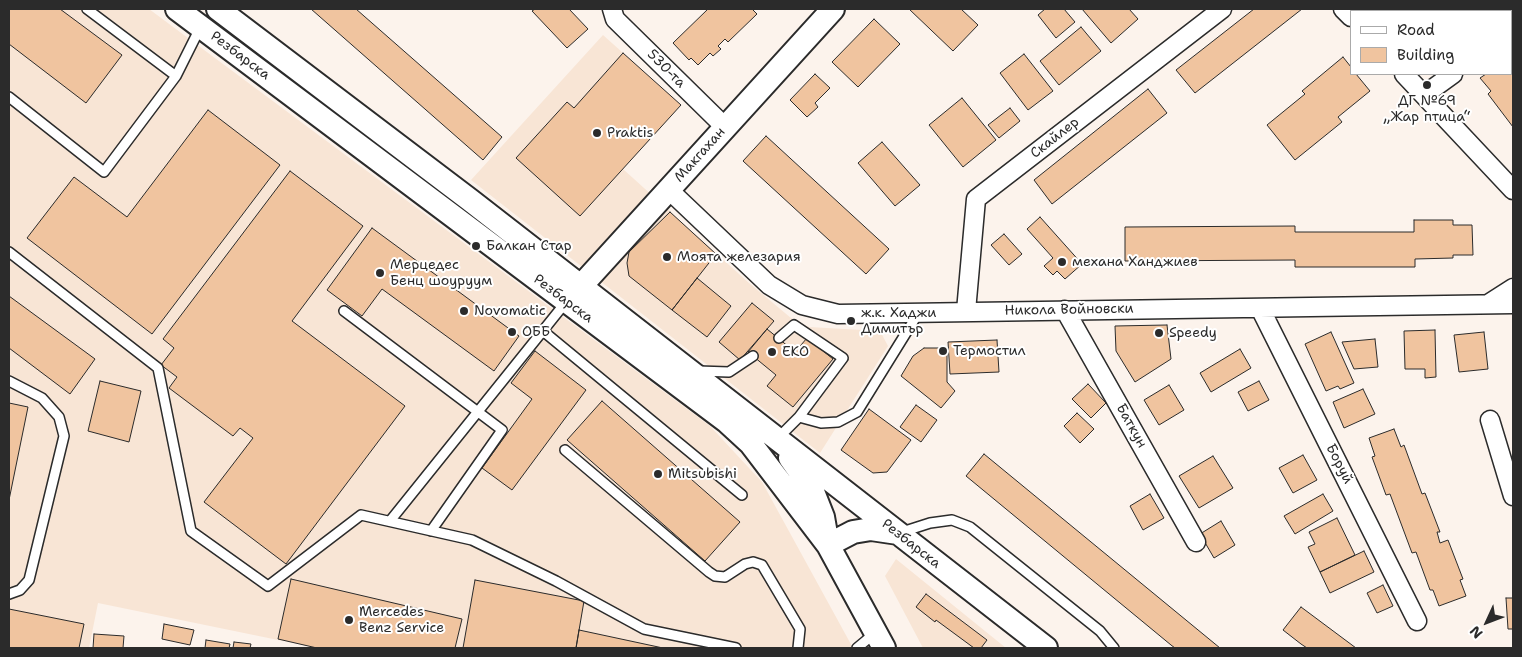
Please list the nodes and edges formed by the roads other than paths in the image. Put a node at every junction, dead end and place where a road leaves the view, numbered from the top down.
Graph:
1 (87, 9) edge
2 (177, 9) edge
3 (218, 9) edge
4 (612, 9) edge
5 (833, 9) edge
6 (1222, 9) edge
7 (200, 27) junction
8 (1405, 75) edge
9 (1452, 75) edge
10 (176, 76) junction
11 (1424, 95) junction
12 (9, 97) edge
13 (725, 128) junction
14 (669, 190) junction
15 (1513, 190) edge
16 (9, 252) edge
17 (1513, 288) edge
18 (574, 294) junction
19 (1513, 304) edge
20 (1488, 305) junction
21 (1260, 308) junction
22 (1066, 310) junction
23 (344, 311) dead end
24 (966, 311) junction
25 (919, 312) junction
26 (543, 331) junction
27 (779, 338) dead end
28 (753, 356) dead end
29 (689, 371) junction
30 (9, 381) edge
31 (478, 412) junction
32 (798, 417) junction
33 (1490, 420) dead end
34 (776, 439) junction
35 (565, 450) dead end
36 (742, 495) dead end
37 (1513, 496) edge
38 (390, 521) junction
39 (432, 531) junction
40 (898, 533) junction
41 (1196, 542) dead end
42 (828, 545) junction
43 (9, 594) edge
44 (1417, 621) dead end
45 (879, 640) edge
46 (736, 648) edge
47 (798, 648) edge
48 (857, 648) edge
49 (1046, 648) edge
50 (1114, 648) edge

1 - 10 lane
2 - 7 street, Резбарска
3 - 18 street, Резбарска
4 - 13 street, 530-та
5 - 13 street, Макгахан
6 - 24 street, Скайлер
7 - 10 lane
7 - 18 street, Резбарска
8 - 11 street
9 - 11 street
10 - 12 lane
11 - 15 street
13 - 14 street, Макгахан
14 - 18 street, Макгахан
14 - 25 street, Никола Войновски
16 - 38 lane
17 - 20 street
18 - 26 lane
18 - 29 street, Резбарска
18 - 42 street, Резбарска
19 - 20 street, Никола Войновски
20 - 21 street, Никола Войновски
21 - 22 street, Никола Войновски
21 - 44 street, Боруй
22 - 24 street, Никола Войновски
22 - 41 street, Баткун
23 - 31 lane
24 - 25 street, Никола Войновски
25 - 32 lane
26 - 31 lane
26 - 36 lane
27 - 32 lane
28 - 29 lane
29 - 34 street, Резбарска
30 - 43 lane
31 - 38 lane
31 - 39 lane
32 - 34 lane
33 - 37 street
34 - 40 street, Резбарска
34 - 42 street, Резбарска
35 - 47 lane
38 - 39 lane
39 - 46 lane
40 - 42 street
40 - 49 street, Резбарска
40 - 50 lane
42 - 45 street
45 - 48 lane

